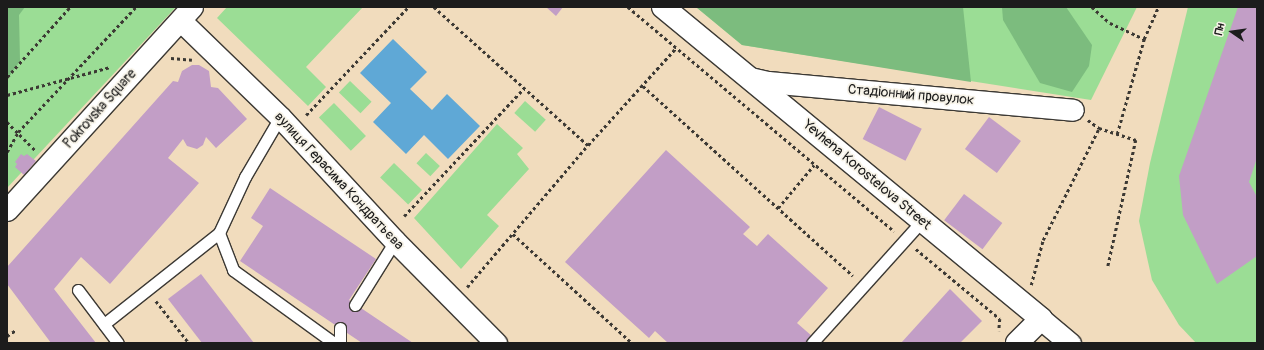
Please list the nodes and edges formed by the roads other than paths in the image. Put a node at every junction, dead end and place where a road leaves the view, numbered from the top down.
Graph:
1 (663, 7) edge
2 (187, 14) edge
3 (750, 78) junction
4 (1073, 110) dead end
5 (280, 117) junction
6 (7, 210) edge
7 (922, 221) junction
8 (219, 233) junction
9 (395, 242) junction
10 (78, 290) dead end
11 (355, 305) dead end
12 (1041, 319) junction
13 (104, 324) junction
14 (340, 328) dead end
15 (1008, 339) edge
16 (118, 343) edge
17 (334, 343) edge
18 (340, 343) edge
19 (496, 343) edge
20 (812, 343) edge
21 (1070, 343) edge

1 - 3 street, Yevhena Korostelova Street
2 - 5 street, вулиця Герасима Кондратьєва
2 - 6 street, Pokrovska Square
3 - 4 street, Стадіонний провулок
3 - 7 street, Yevhena Korostelova Street
5 - 8 lane
5 - 9 street, вулиця Герасима Кондратьєва
7 - 12 street, Yevhena Korostelova Street
7 - 20 lane
8 - 13 lane
8 - 17 lane
9 - 11 lane
9 - 19 street, вулиця Герасима Кондратьєва
10 - 13 lane
12 - 15 street
12 - 21 street, Yevhena Korostelova Street
13 - 16 lane
14 - 18 lane

